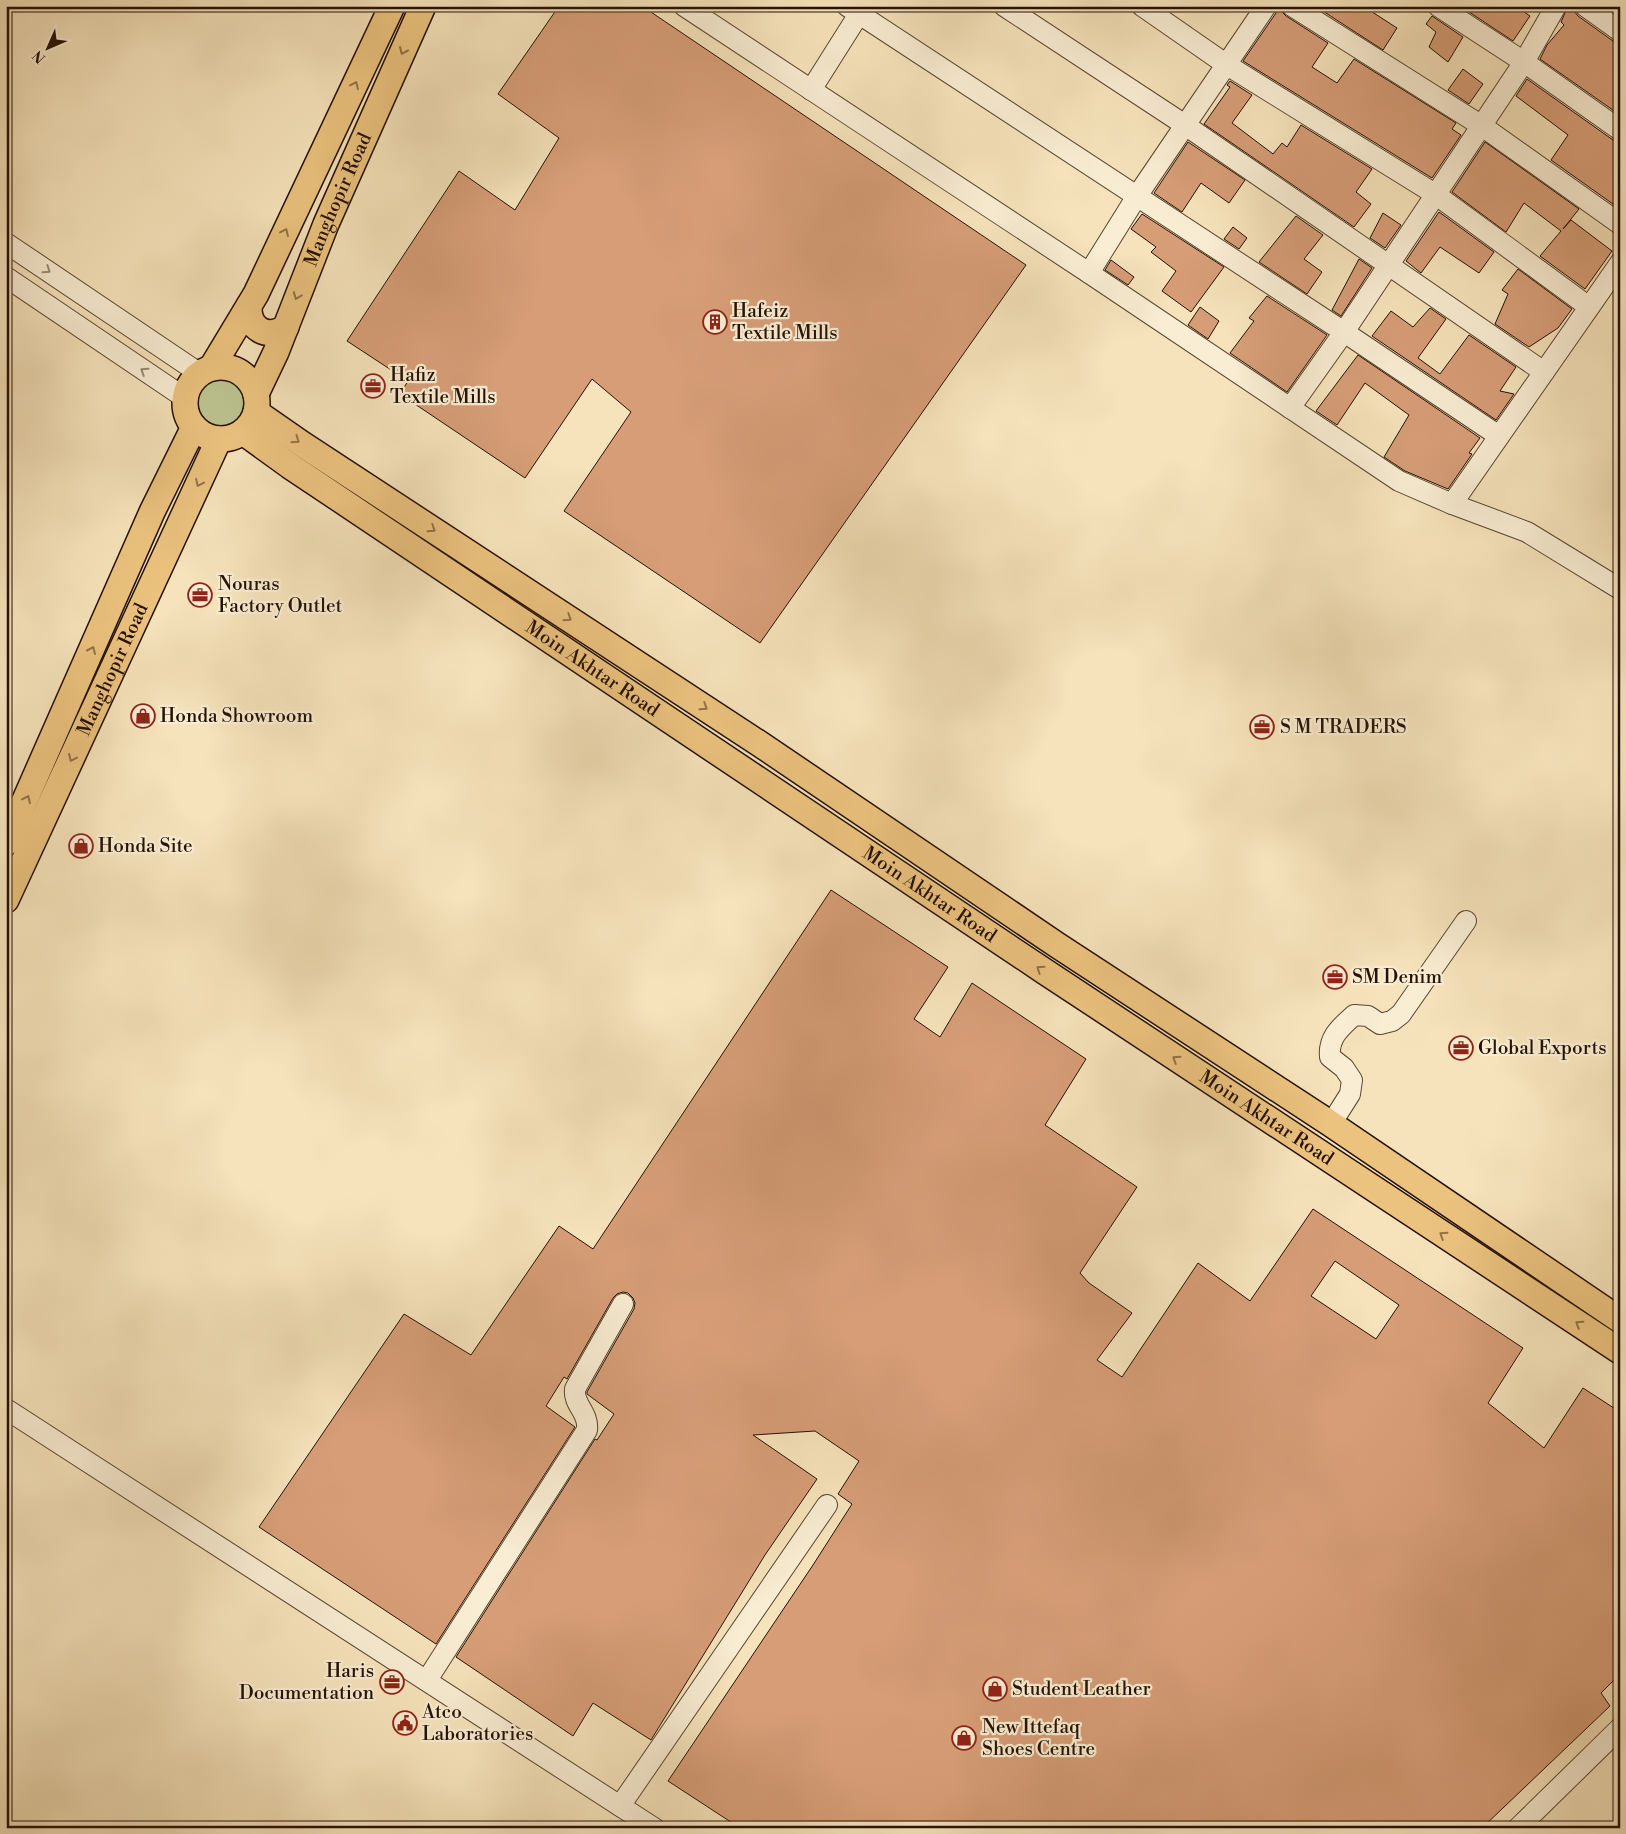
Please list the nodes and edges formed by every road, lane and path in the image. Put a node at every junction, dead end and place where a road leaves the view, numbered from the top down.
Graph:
1 (392, 6) edge
2 (423, 6) edge
3 (684, 6) edge
4 (1004, 6) edge
5 (1142, 6) edge
6 (1266, 6) edge
7 (1292, 6) edge
8 (1438, 6) edge
9 (1556, 6) edge
10 (1585, 6) edge
11 (856, 9) edge
12 (1620, 30) edge
13 (1524, 62) junction
14 (1227, 65) junction
15 (810, 90) junction
16 (1185, 125) junction
17 (1482, 126) junction
18 (1620, 130) edge
19 (1435, 194) junction
20 (1137, 196) junction
21 (1620, 224) edge
22 (6, 243) edge
23 (1620, 263) edge
24 (1389, 264) junction
25 (1089, 273) junction
26 (6, 277) edge
27 (250, 306) junction
28 (1589, 307) junction
29 (286, 327) junction
30 (1344, 332) junction
31 (206, 370) junction
32 (1544, 372) junction
33 (185, 398) junction
34 (256, 403) junction
35 (1290, 408) junction
36 (194, 427) junction
37 (243, 432) junction
38 (1499, 436) junction
39 (219, 439) junction
40 (1452, 504) junction
41 (1620, 589) edge
42 (760, 744) junction
43 (742, 770) junction
44 (6, 843) edge
45 (6, 900) edge
46 (1466, 921) dead end
47 (1331, 1124) junction
48 (623, 1304) dead end
49 (1620, 1320) edge
50 (1620, 1351) edge
51 (6, 1409) edge
52 (827, 1505) dead end
53 (426, 1680) junction
54 (1620, 1728) edge
55 (620, 1806) junction
56 (654, 1828) edge
57 (1518, 1828) edge

27 -> 1 main road, Manghopir Road
2 -> 29 main road, Manghopir Road
3 - 15 street
4 - 16 street
5 - 14 street
6 - 14 street
7 - 17 street
8 - 13 street
9 - 13 street
10 - 12 street
11 - 15 street
11 - 20 street
13 - 17 street
13 - 18 street
14 - 16 street
14 - 19 street
15 - 25 street
16 - 20 street
16 - 24 street
17 - 19 street
17 - 21 street
19 - 24 street
19 - 28 street
20 - 25 street
20 - 30 street
22 -> 31 street
23 - 28 street
24 - 30 street
24 - 32 street
25 - 35 street
33 -> 26 street
27 - 29 main road
27 - 31 main road, Manghopir Road
28 - 32 street
29 - 34 main road, Manghopir Road
30 - 35 street
30 - 38 street
31 - 33 main road
31 - 34 main road
32 - 38 street
33 - 36 main road
34 - 37 main road
34 -> 42 main road, Moin Akhtar Road
35 - 40 street
36 - 39 main road
44 -> 36 main road
37 - 39 main road
37 - 43 main road, Moin Akhtar Road
38 - 40 street
39 -> 45 main road, Manghopir Road
40 - 41 street
42 - 43 main road
42 - 47 main road, Moin Akhtar Road
50 -> 43 main road, Moin Akhtar Road
46 - 47 street
47 - 49 main road, Moin Akhtar Road
48 - 53 street
51 - 53 street
52 - 55 street
53 - 55 street
54 - 57 street
55 - 56 street

